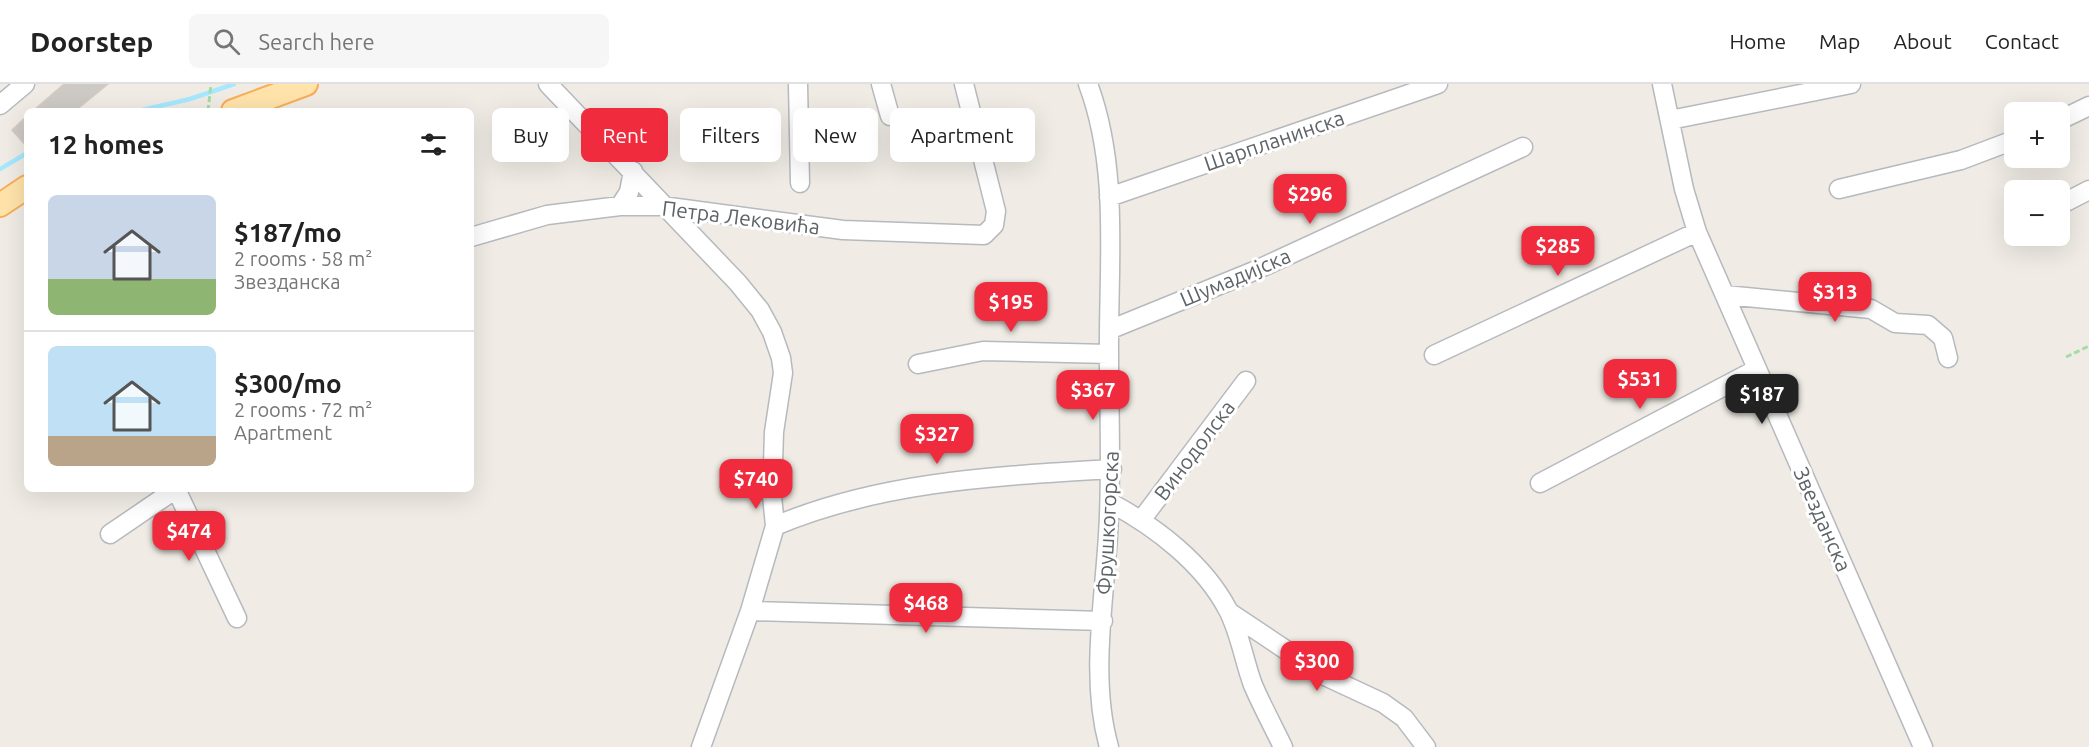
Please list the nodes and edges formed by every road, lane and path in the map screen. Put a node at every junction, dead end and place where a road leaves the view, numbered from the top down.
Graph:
1 (25, 84) edge
2 (306, 84) edge
3 (548, 84) edge
4 (798, 84) edge
5 (881, 84) edge
6 (964, 84) edge
7 (1438, 84) edge
8 (1662, 84) edge
9 (1851, 84) edge
10 (211, 85) edge
11 (1094, 86) edge
12 (0, 105) edge
13 (2089, 106) edge
14 (208, 108) edge
15 (241, 108) edge
16 (2070, 115) edge
17 (890, 116) dead end
18 (1670, 120) junction
19 (2004, 144) edge
20 (1523, 147) dead end
21 (633, 171) junction
22 (800, 183) dead end
23 (24, 189) edge
24 (1839, 189) dead end
25 (2089, 189) edge
26 (1109, 196) junction
27 (2070, 199) edge
28 (0, 205) edge
29 (620, 206) junction
30 (662, 206) junction
31 (1697, 232) junction
32 (474, 236) edge
33 (1725, 295) junction
34 (1109, 330) junction
35 (2089, 346) edge
36 (1109, 354) junction
37 (1434, 356) dead end
38 (2066, 357) dead end
39 (1948, 358) dead end
40 (918, 364) dead end
41 (1757, 369) junction
42 (1246, 381) dead end
43 (1112, 469) junction
44 (1540, 483) dead end
45 (172, 492) edge
46 (177, 492) edge
47 (1111, 503) junction
48 (1142, 519) junction
49 (775, 526) junction
50 (110, 534) dead end
51 (750, 611) junction
52 (1229, 612) junction
53 (237, 618) dead end
54 (1102, 621) junction
55 (701, 747) edge
56 (1109, 747) edge
57 (1283, 747) edge
58 (1426, 747) edge
59 (1923, 747) edge

1 - 12 street
2 - 15 main road
3 - 21 street
4 - 22 street
5 - 17 street
6 - 30 street, Петра Лековића
7 - 26 street, Шарпланинска
8 - 18 street, Звезданска
9 - 18 street
10 - 14 path
11 - 26 street, Фрушкогорска
13 - 16 street
18 - 31 street, Звезданска
19 - 24 street
20 - 34 street, Шумадијска
21 - 29 street
21 - 30 street
23 - 28 main road
25 - 27 street
26 - 34 street, Фрушкогорска
29 - 30 street, Петра Лековића
29 - 32 street, Петра Лековића
30 - 49 street
31 - 33 street, Звезданска
31 - 37 street
33 - 39 street
33 - 41 street, Звезданска
34 - 36 street, Фрушкогорска
35 - 38 path
36 - 40 street
36 - 43 street, Фрушкогорска
41 - 44 street
41 - 59 street, Звезданска
42 - 48 street, Винодолска
43 - 47 street, Фрушкогорска
43 - 49 street
45 - 50 street
46 - 53 street
47 - 48 street
47 - 54 street, Фрушкогорска
48 - 52 street
49 - 51 street
51 - 54 street
51 - 55 street
52 - 57 street
52 - 58 street
54 - 56 street, Фрушкогорска

